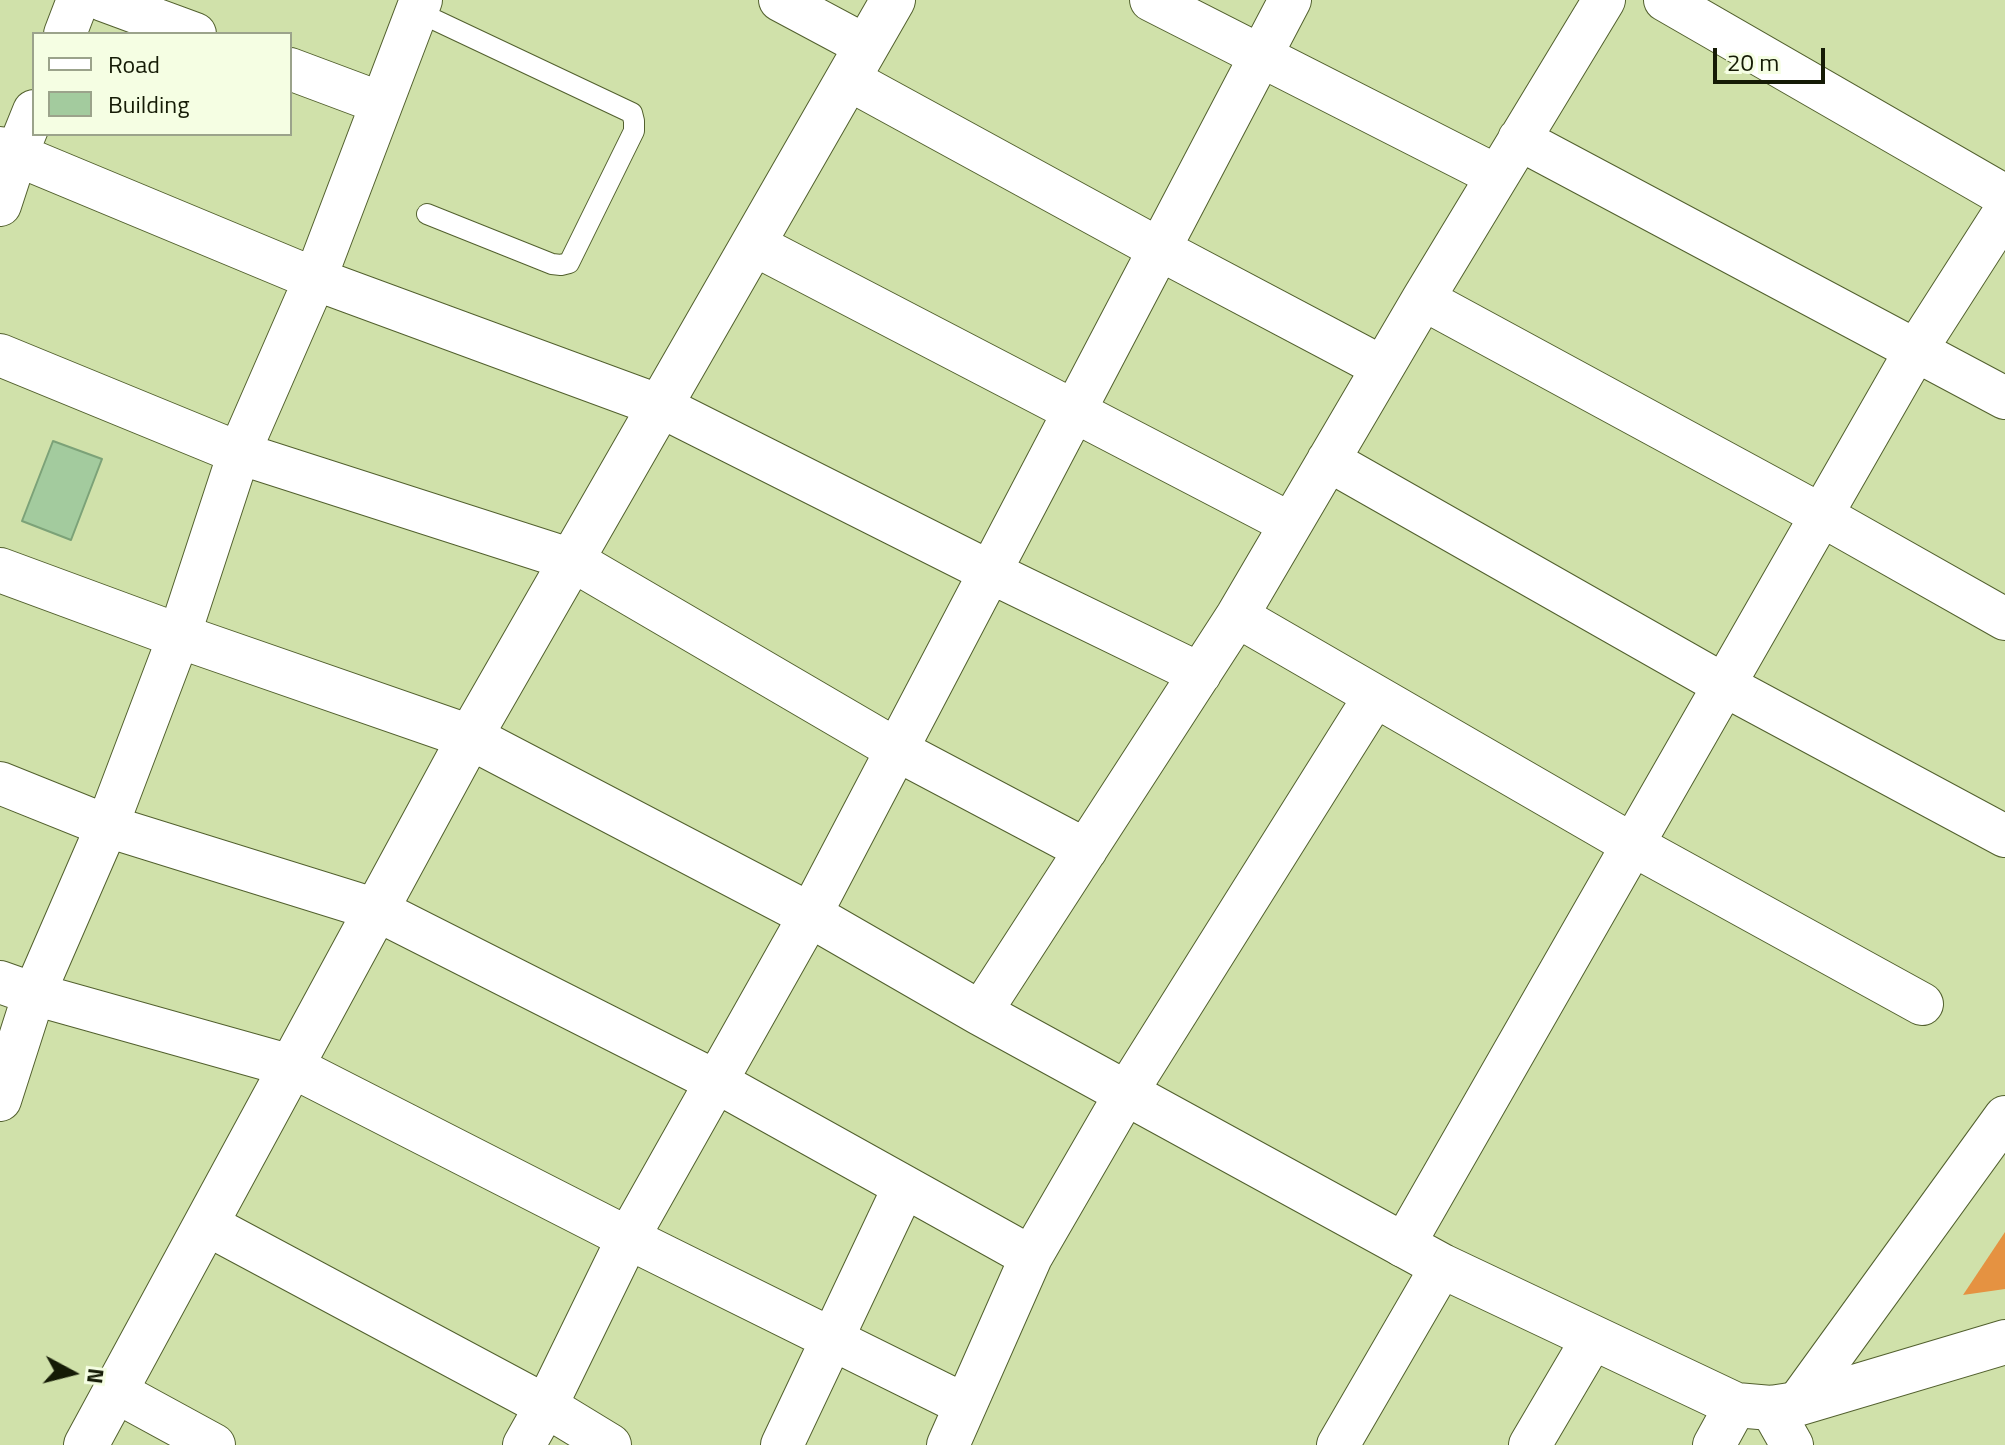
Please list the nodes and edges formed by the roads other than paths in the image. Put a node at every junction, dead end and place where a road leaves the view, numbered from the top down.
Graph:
1 (78, 0) edge
2 (103, 0) edge
3 (780, 0) edge
4 (893, 0) edge
5 (1151, 0) edge
6 (1290, 0) edge
7 (1604, 0) edge
8 (1665, 0) edge
9 (418, 6) edge
10 (66, 32) edge
11 (190, 32) edge
12 (1260, 56) junction
13 (857, 62) junction
14 (292, 70) edge
15 (381, 103) junction
16 (32, 114) edge
17 (1519, 139) junction
18 (8, 151) edge
19 (1497, 176) junction
20 (2005, 196) edge
21 (0, 205) edge
22 (2005, 211) edge
23 (427, 214) dead end
24 (753, 244) junction
25 (1159, 249) junction
26 (315, 279) junction
27 (1423, 299) junction
28 (1916, 350) junction
29 (0, 355) edge
30 (1382, 367) junction
31 (2005, 398) edge
32 (660, 406) junction
33 (1074, 411) junction
34 (239, 453) junction
35 (1328, 460) junction
36 (1821, 515) junction
37 (1291, 524) junction
38 (572, 560) junction
39 (0, 570) edge
40 (990, 572) junction
41 (1237, 616) junction
42 (2005, 619) edge
43 (179, 636) junction
44 (1200, 674) junction
45 (1724, 685) junction
46 (1375, 696) junction
47 (470, 737) junction
48 (897, 750) junction
49 (0, 783) edge
50 (107, 826) junction
51 (2005, 836) edge
52 (1633, 845) junction
53 (1086, 850) junction
54 (377, 910) junction
55 (810, 915) junction
56 (17, 988) edge
57 (1922, 1004) dead end
58 (980, 1013) junction
59 (291, 1066) junction
60 (715, 1081) junction
61 (1126, 1093) junction
62 (0, 1100) edge
63 (2005, 1117) edge
64 (904, 1187) junction
65 (206, 1224) junction
66 (628, 1238) junction
67 (1403, 1246) junction
68 (1031, 1257) junction
69 (1442, 1266) junction
70 (1593, 1338) junction
71 (833, 1340) junction
72 (2005, 1342) edge
73 (115, 1391) junction
74 (965, 1405) junction
75 (546, 1406) junction
76 (1774, 1416) edge
77 (86, 1445) edge
78 (214, 1445) edge
79 (524, 1445) edge
80 (610, 1445) edge
81 (782, 1445) edge
82 (948, 1445) edge
83 (1338, 1445) edge
84 (1530, 1445) edge
85 (1714, 1445) edge

1 - 10 street
2 - 11 street
3 - 13 street
4 - 13 street
5 - 12 street
6 - 12 street
7 - 17 street
8 - 20 street
9 - 15 street
9 - 23 lane
12 - 19 street
12 - 25 street
13 - 24 street
13 - 25 street
14 - 15 street
15 - 26 street
16 - 18 street
17 - 19 street
17 - 28 street
18 - 21 street
18 - 26 street
19 - 27 street
22 - 28 street
24 - 32 street
24 - 33 street
25 - 30 street
25 - 33 street
26 - 32 street
26 - 34 street
27 - 30 street
27 - 36 street
28 - 31 street
28 - 36 street
29 - 34 street
30 - 35 street
32 - 38 street
32 - 40 street
33 - 37 street
33 - 40 street
34 - 38 street
34 - 43 street
35 - 37 street
35 - 45 street
36 - 42 street
36 - 45 street
37 - 41 street
38 - 47 street
38 - 48 street
39 - 43 street
40 - 44 street
40 - 48 street
41 - 44 street
41 - 46 street
43 - 47 street
43 - 50 street
44 - 53 street
45 - 51 street
45 - 52 street
46 - 52 street
46 - 61 street
47 - 54 street
47 - 55 street
48 - 53 street
48 - 55 street
49 - 50 street
50 - 54 street
50 - 56 street
52 - 57 street
52 - 67 street
53 - 58 street
54 - 59 street
54 - 60 street
55 - 58 street
55 - 60 street
56 - 59 street
56 - 62 street
58 - 61 street
59 - 65 street
59 - 66 street
60 - 64 street
60 - 66 street
61 - 67 street
61 - 68 street
63 - 76 street
64 - 68 street
64 - 71 street
65 - 73 street
65 - 75 street
66 - 71 street
66 - 75 street
67 - 69 street
68 - 74 street
69 - 70 street
69 - 83 street
70 - 76 street
70 - 84 street
71 - 74 street
71 - 81 street
72 - 76 street
73 - 77 street
73 - 78 street
74 - 82 street
75 - 79 street
75 - 80 street
76 - 85 street

